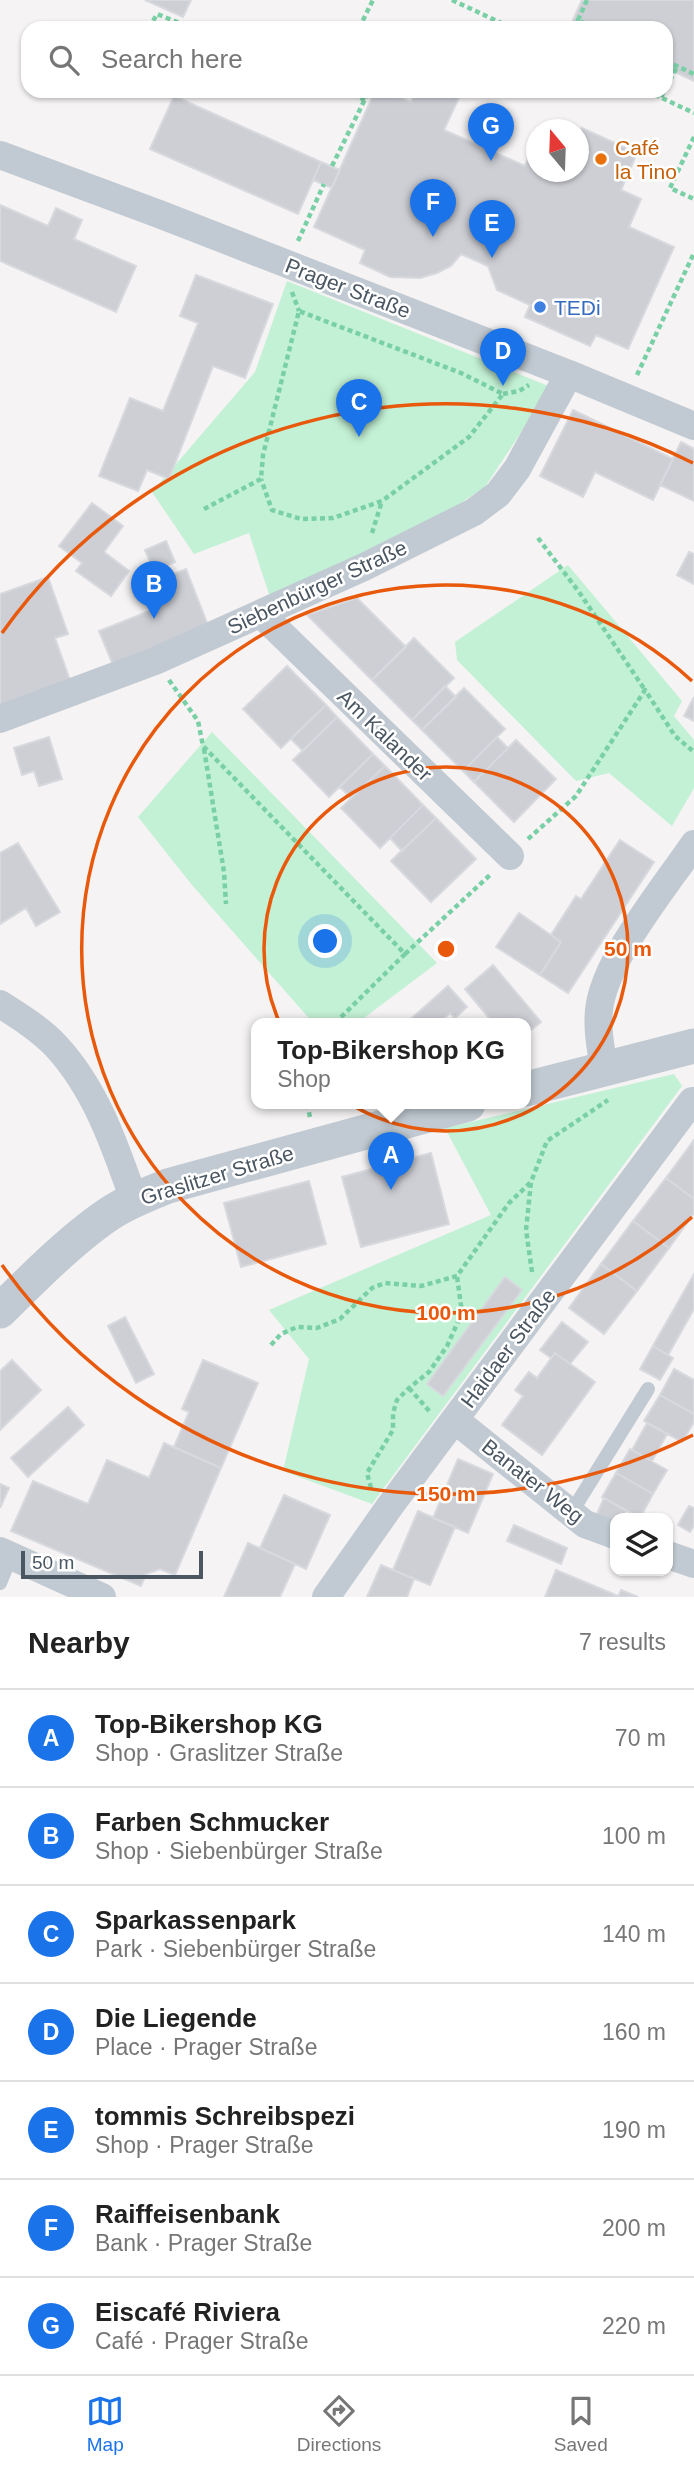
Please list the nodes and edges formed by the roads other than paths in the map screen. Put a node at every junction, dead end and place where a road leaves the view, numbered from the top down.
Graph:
1 (0, 155) edge
2 (569, 374) junction
3 (694, 426) edge
4 (261, 614) junction
5 (0, 719) edge
6 (694, 844) edge
7 (510, 856) road end
8 (0, 1004) edge
9 (694, 1046) edge
10 (604, 1069) junction
11 (531, 1088) edge
12 (692, 1101) dead end
13 (450, 1109) edge
14 (134, 1200) junction
15 (0, 1311) edge
16 (648, 1389) dead end
17 (454, 1420) junction
18 (571, 1513) junction
19 (610, 1533) edge
20 (6, 1554) edge
21 (673, 1557) edge
22 (694, 1564) edge
23 (0, 1583) edge
24 (102, 1597) edge
25 (326, 1597) edge

1 - 2 street, Prager Straße
2 - 3 street, Prager Straße
2 - 4 street, Siebenbürger Straße
4 - 5 street, Siebenbürger Straße
4 - 7 street, Am Kalander
6 - 10 street
8 - 14 street
9 - 10 street
10 - 11 street
12 - 17 street, Haidaer Straße
13 - 14 street, Graslitzer Straße
14 - 15 street, Graslitzer Straße
16 - 18 lane
17 - 18 street, Banater Weg
17 - 25 street, Haidaer Straße
18 - 19 street, Banater Weg
20 - 23 lane
20 - 24 street
21 - 22 street

